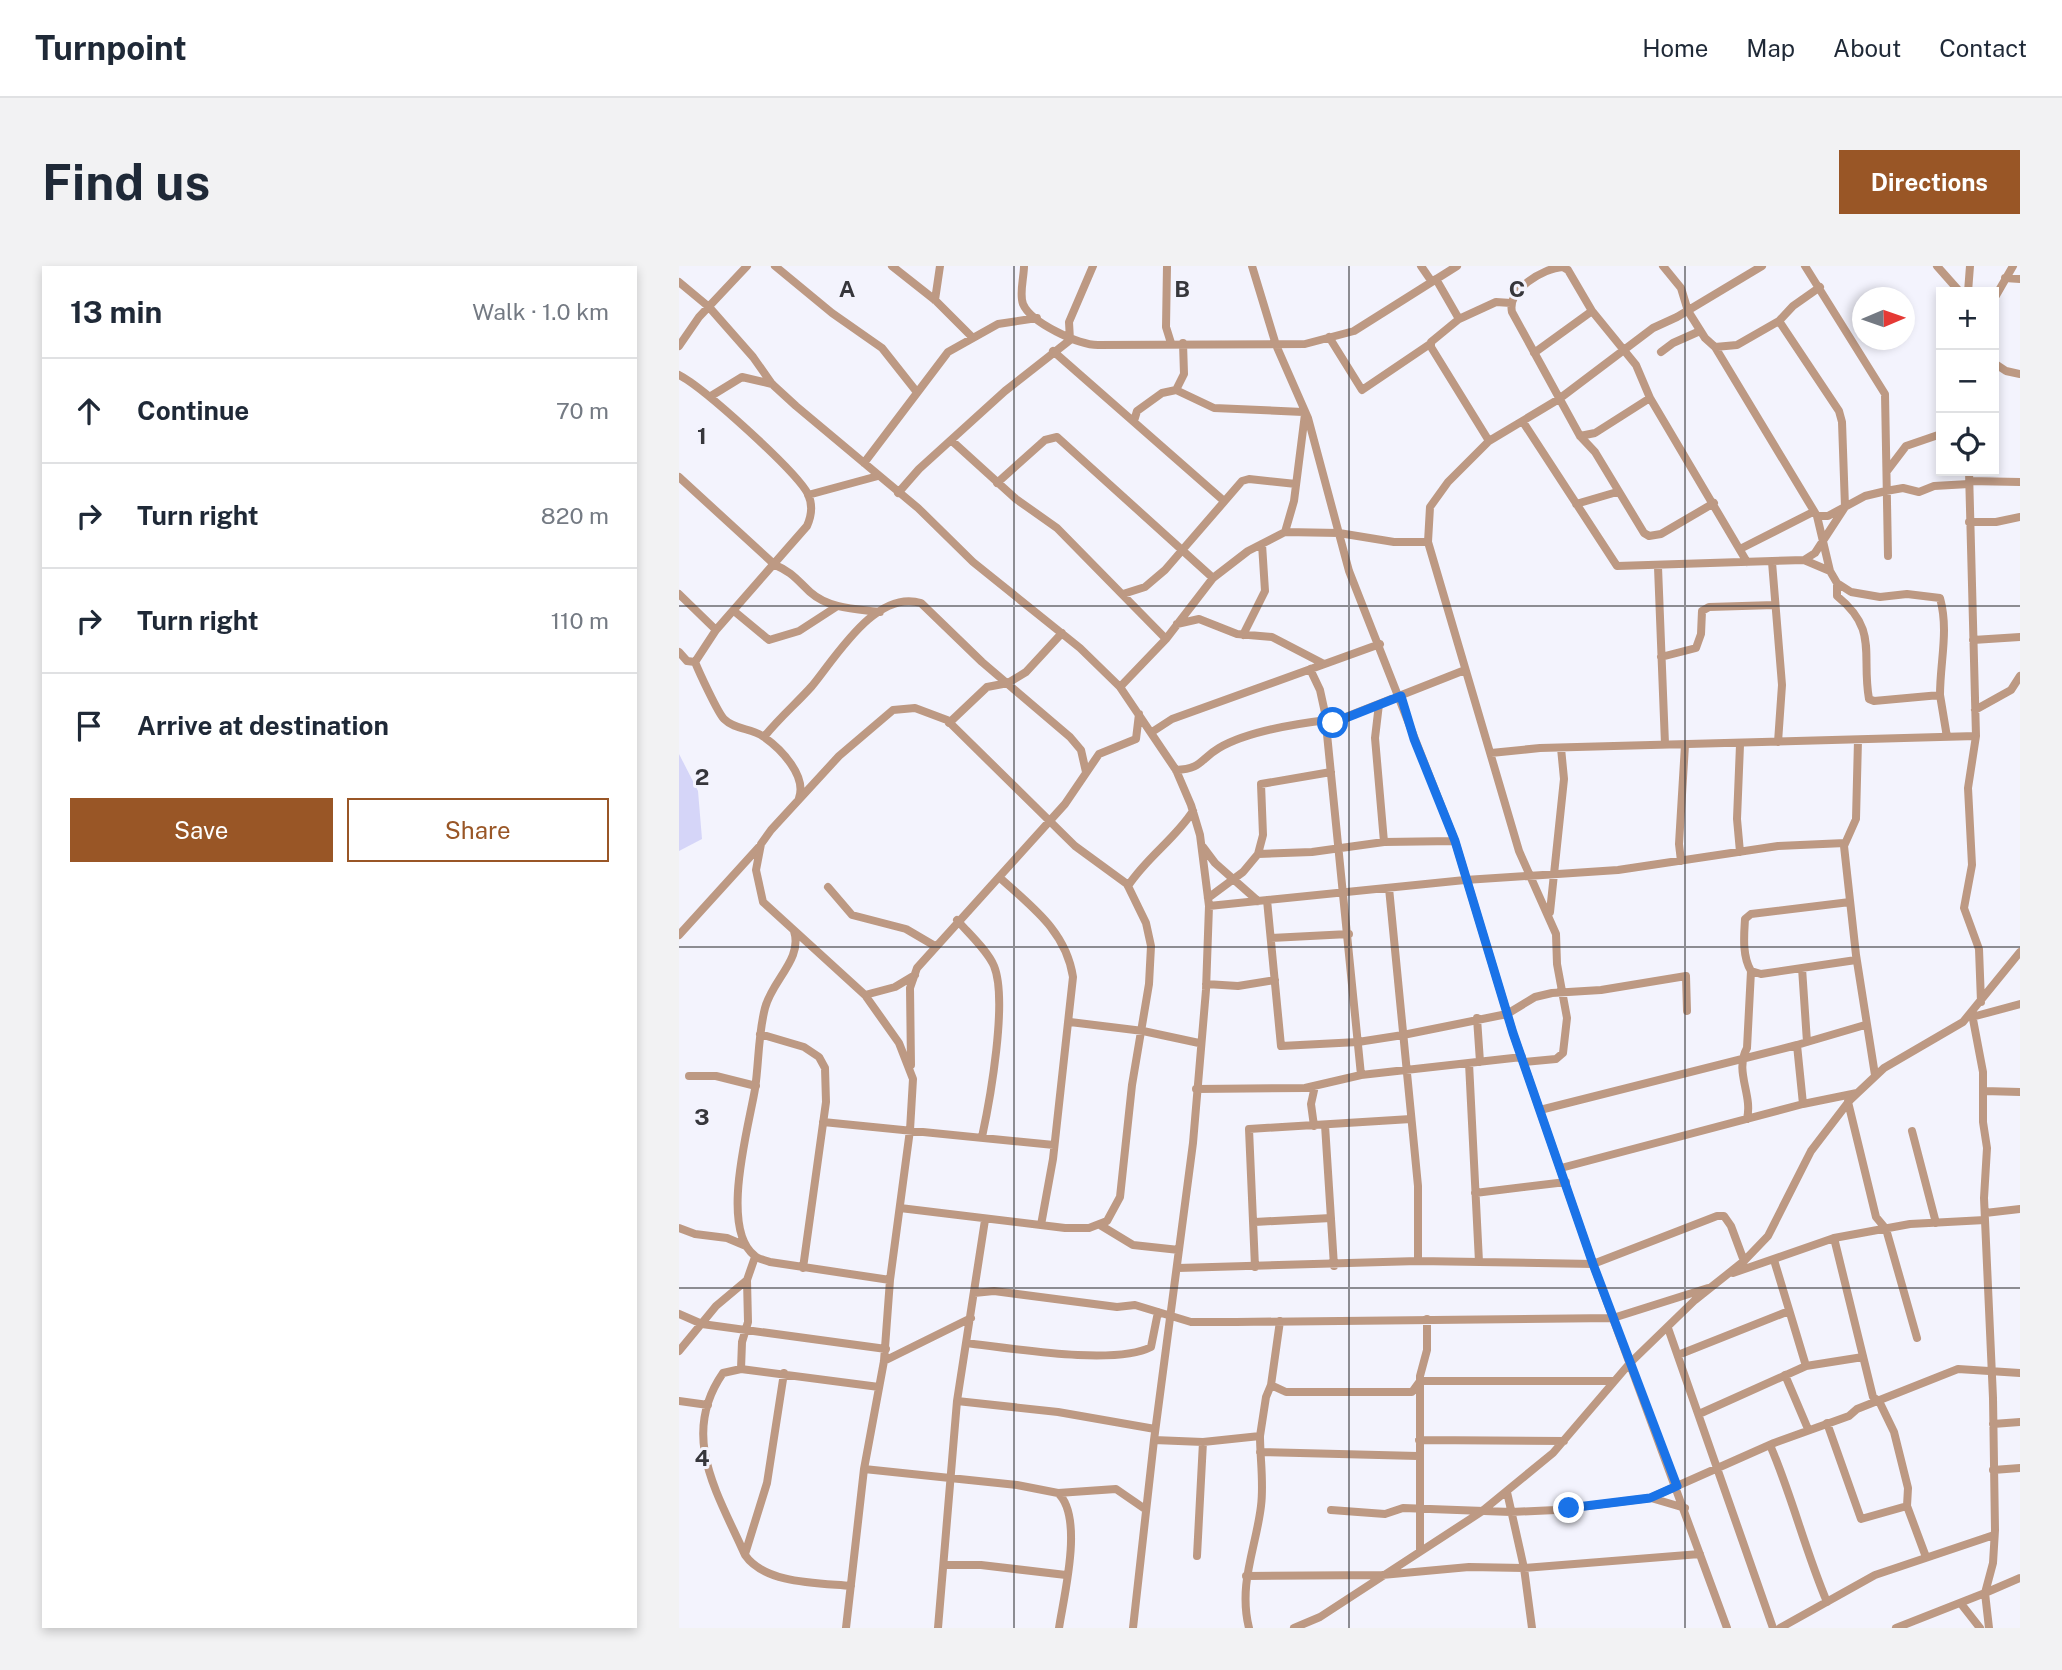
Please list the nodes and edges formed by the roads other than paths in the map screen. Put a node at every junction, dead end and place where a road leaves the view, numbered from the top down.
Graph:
1 (747, 266) edge
2 (775, 266) edge
3 (891, 266) edge
4 (940, 266) edge
5 (1024, 266) edge
6 (1093, 266) edge
7 (1167, 266) edge
8 (1252, 266) edge
9 (1420, 266) edge
10 (1457, 266) edge
11 (1663, 266) edge
12 (1805, 266) edge
13 (1937, 266) edge
14 (1970, 266) edge
15 (2013, 266) edge
16 (1760, 267) edge
17 (2005, 278) junction
18 (2020, 279) edge
19 (1434, 280) junction
20 (679, 282) edge
21 (1956, 287) edge
22 (1968, 287) edge
23 (1819, 288) junction
24 (1999, 289) edge
25 (935, 300) junction
26 (1511, 303) junction
27 (709, 307) junction
28 (1592, 311) junction
29 (1688, 311) junction
30 (1037, 318) junction
31 (1459, 319) junction
32 (1779, 321) junction
33 (1700, 331) junction
34 (1329, 337) junction
35 (973, 338) junction
36 (1070, 340) junction
37 (1171, 343) junction
38 (1183, 343) junction
39 (1430, 344) junction
40 (1276, 345) junction
41 (679, 346) edge
42 (1715, 347) junction
43 (1623, 349) junction
44 (1053, 351) junction
45 (1661, 352) dead end
46 (1534, 353) junction
47 (1999, 366) edge
48 (2020, 374) edge
49 (679, 375) edge
50 (772, 384) junction
51 (1176, 390) junction
52 (916, 391) junction
53 (711, 397) junction
54 (1650, 398) junction
55 (1559, 400) junction
56 (1304, 413) junction
57 (1134, 421) junction
58 (1523, 422) junction
59 (1580, 436) junction
60 (1936, 436) edge
61 (1489, 440) junction
62 (952, 441) junction
63 (864, 463) junction
64 (1887, 471) junction
65 (878, 476) junction
66 (1969, 476) edge
67 (679, 477) edge
68 (997, 482) junction
69 (2020, 482) edge
70 (1969, 483) junction
71 (1296, 484) junction
72 (1886, 491) junction
73 (1617, 492) junction
74 (898, 493) junction
75 (808, 495) junction
76 (1224, 501) junction
77 (1714, 503) junction
78 (1576, 504) junction
79 (1845, 507) junction
80 (1815, 514) junction
81 (2019, 515) edge
82 (1969, 522) junction
83 (1285, 532) junction
84 (1339, 533) junction
85 (1822, 541) junction
86 (1428, 542) junction
87 (1262, 544) junction
88 (1742, 548) junction
89 (1182, 551) junction
90 (1888, 556) dead end
91 (1804, 560) junction
92 (1747, 562) junction
93 (1772, 562) junction
94 (775, 565) junction
95 (1658, 567) junction
96 (1830, 571) junction
97 (1213, 578) junction
98 (1836, 583) junction
99 (679, 594) edge
100 (1123, 594) junction
101 (1775, 605) junction
102 (836, 607) junction
103 (734, 611) junction
104 (880, 612) junction
105 (1177, 624) junction
106 (716, 630) junction
107 (1062, 634) junction
108 (1243, 635) junction
109 (2020, 637) edge
110 (1166, 639) junction
111 (1973, 640) junction
112 (1380, 644) junction
113 (679, 652) edge
114 (1661, 657) junction
115 (695, 662) junction
116 (1324, 664) junction
117 (1310, 669) junction
118 (1465, 670) junction
119 (2020, 676) edge
120 (1008, 683) junction
121 (1120, 687) junction
122 (1941, 695) junction
123 (1401, 696) junction
124 (1379, 704) junction
125 (1975, 710) junction
126 (1139, 712) junction
127 (950, 723) junction
128 (1328, 724) junction
129 (1152, 732) junction
130 (1976, 736) junction
131 (764, 737) junction
132 (1947, 737) junction
133 (1858, 740) junction
134 (1778, 742) junction
135 (1665, 744) junction
136 (1685, 745) junction
137 (1740, 745) junction
138 (1561, 748) junction
139 (1491, 752) junction
140 (1176, 770) junction
141 (1087, 772) junction
142 (1331, 772) junction
143 (798, 801) junction
144 (1193, 811) junction
145 (1050, 820) junction
146 (1455, 841) junction
147 (1384, 842) junction
148 (1845, 843) junction
149 (761, 844) junction
150 (1202, 844) junction
151 (1340, 847) junction
152 (1739, 852) junction
153 (1258, 854) junction
154 (1681, 860) junction
155 (1556, 874) junction
156 (1529, 875) junction
157 (999, 877) junction
158 (1234, 879) junction
159 (1465, 880) junction
160 (1128, 886) junction
161 (828, 887) dead end
162 (1389, 888) junction
163 (1345, 893) junction
164 (1263, 900) junction
165 (1209, 902) junction
166 (1850, 902) junction
167 (1551, 917) junction
168 (957, 920) junction
169 (793, 928) junction
170 (1349, 934) junction
171 (679, 935) edge
172 (1271, 938) junction
173 (935, 946) junction
174 (2020, 952) edge
175 (1856, 960) junction
176 (1802, 968) junction
177 (1751, 971) junction
178 (915, 975) junction
179 (1275, 980) junction
180 (1206, 984) junction
181 (865, 995) junction
182 (1564, 995) junction
183 (1981, 1003) junction
184 (2020, 1004) edge
185 (1687, 1011) dead end
186 (1507, 1014) junction
187 (1972, 1015) junction
188 (1477, 1018) junction
189 (1070, 1022) junction
190 (1865, 1025) junction
191 (1143, 1031) junction
192 (760, 1034) junction
193 (1403, 1035) junction
194 (1199, 1042) junction
195 (1358, 1042) junction
196 (1807, 1042) junction
197 (1797, 1045) junction
198 (1523, 1059) junction
199 (1741, 1059) junction
200 (1480, 1062) junction
201 (1469, 1063) junction
202 (911, 1068) junction
203 (1405, 1070) junction
204 (1361, 1075) junction
205 (1875, 1075) junction
206 (689, 1076) dead end
207 (756, 1086) junction
208 (1315, 1086) junction
209 (1196, 1089) junction
210 (1984, 1091) junction
211 (2020, 1092) edge
212 (1857, 1093) junction
213 (1848, 1102) junction
214 (1803, 1104) junction
215 (1540, 1110) junction
216 (1411, 1119) junction
217 (1747, 1119) junction
218 (823, 1122) junction
219 (1314, 1125) junction
220 (1325, 1125) junction
221 (910, 1130) junction
222 (1912, 1131) dead end
223 (982, 1137) junction
224 (1053, 1144) junction
225 (1561, 1168) junction
226 (1566, 1182) junction
227 (1475, 1193) junction
228 (900, 1208) junction
229 (2020, 1209) edge
230 (1985, 1217) junction
231 (1331, 1218) junction
232 (985, 1220) junction
233 (1255, 1222) junction
234 (1936, 1223) junction
235 (1041, 1225) junction
236 (1100, 1225) junction
237 (679, 1228) edge
238 (1886, 1229) junction
239 (1834, 1238) junction
240 (746, 1246) junction
241 (1179, 1250) junction
242 (755, 1257) junction
243 (1774, 1260) junction
244 (1418, 1261) junction
245 (1744, 1261) junction
246 (1479, 1262) junction
247 (1593, 1264) junction
248 (1334, 1266) junction
249 (1255, 1267) junction
250 (803, 1268) junction
251 (1178, 1268) junction
252 (1730, 1274) junction
253 (747, 1280) junction
254 (890, 1280) junction
255 (1710, 1288) junction
256 (974, 1293) junction
257 (1789, 1311) junction
258 (1158, 1312) junction
259 (679, 1314) edge
260 (1171, 1316) junction
261 (971, 1318) junction
262 (1427, 1318) junction
263 (1613, 1318) junction
264 (1280, 1321) junction
265 (702, 1324) junction
266 (747, 1328) junction
267 (1668, 1328) junction
268 (1917, 1338) dead end
269 (966, 1343) junction
270 (885, 1349) junction
271 (679, 1350) edge
272 (1678, 1355) junction
273 (1863, 1357) junction
274 (884, 1361) junction
275 (1630, 1363) junction
276 (1805, 1366) junction
277 (741, 1369) junction
278 (1992, 1370) junction
279 (784, 1373) junction
280 (2020, 1373) edge
281 (1785, 1375) junction
282 (1420, 1381) junction
283 (1614, 1381) junction
284 (1271, 1385) junction
285 (879, 1387) junction
286 (679, 1401) edge
287 (957, 1401) junction
288 (1879, 1401) junction
289 (708, 1405) junction
290 (1699, 1414) junction
291 (2020, 1422) edge
292 (1827, 1423) junction
293 (1993, 1424) junction
294 (1155, 1429) junction
295 (1808, 1429) junction
296 (1260, 1436) junction
297 (1154, 1440) junction
298 (1419, 1440) junction
299 (1564, 1441) junction
300 (1203, 1442) junction
301 (1770, 1445) junction
302 (1260, 1452) junction
303 (1419, 1456) junction
304 (1719, 1467) junction
305 (2020, 1468) edge
306 (863, 1469) junction
307 (1993, 1471) junction
308 (952, 1478) junction
309 (1677, 1486) junction
310 (1507, 1492) junction
311 (1058, 1493) junction
312 (1650, 1498) junction
313 (1907, 1506) junction
314 (1419, 1508) junction
315 (1685, 1508) junction
316 (1145, 1509) junction
317 (1331, 1510) dead end
318 (1481, 1512) junction
319 (1511, 1512) junction
320 (1994, 1535) junction
321 (1420, 1551) junction
322 (1700, 1554) junction
323 (745, 1555) junction
324 (1197, 1556) dead end
325 (1926, 1557) junction
326 (945, 1565) junction
327 (1524, 1568) junction
328 (1066, 1575) junction
329 (1382, 1575) junction
330 (1246, 1576) junction
331 (2020, 1578) edge
332 (851, 1586) junction
333 (1985, 1593) junction
334 (1827, 1602) junction
335 (1962, 1605) junction
336 (846, 1628) edge
337 (938, 1628) edge
338 (1059, 1628) edge
339 (1133, 1628) edge
340 (1249, 1628) edge
341 (1294, 1628) edge
342 (1532, 1628) edge
343 (1727, 1628) edge
344 (1773, 1628) edge
345 (1780, 1628) edge
346 (1896, 1628) edge
347 (1980, 1628) edge
348 (1989, 1628) edge

1 - 27 street
2 - 52 street
3 - 25 street
4 - 25 street
5 - 30 street
6 - 36 street
7 - 37 street
8 - 40 street
9 - 19 street
10 - 19 street
11 - 29 street
12 - 23 street
13 - 21 street
14 - 22 street
15 - 17 street
16 - 29 street
17 - 18 street
17 - 24 street
19 - 31 street
19 - 34 street
20 - 27 street
23 - 32 street
23 - 64 street
25 - 35 street
26 - 28 street
26 - 31 street
26 - 46 street
27 - 41 street
27 - 50 street
28 - 43 street
28 - 46 street
29 - 33 street
29 - 43 street
30 - 35 street
30 - 36 street
31 - 39 street
32 - 42 street
32 - 79 street
33 - 42 street
33 - 45 street
34 - 39 street
34 - 40 street
35 - 52 street
36 - 37 street
36 - 44 street
37 - 38 street
38 - 40 street
38 - 51 street
39 - 61 street
40 - 56 street
42 - 80 street
43 - 54 street
43 - 55 street
44 - 57 street
44 - 62 street
46 - 55 street
47 - 48 street
49 - 53 street
50 - 53 street
50 - 63 street
51 - 56 street
51 - 57 street
52 - 63 street
53 - 75 street
54 - 59 street
54 - 77 street
55 - 58 street
55 - 59 street
56 - 71 street
56 - 84 street
57 - 76 street
58 - 61 street
58 - 78 street
59 - 73 street
60 - 64 street
61 - 86 street
62 - 68 street
62 - 74 street
63 - 65 street
64 - 72 street
65 - 74 street
65 - 75 street
66 - 70 street
67 - 94 street
68 - 89 street
68 - 100 street
69 - 70 street
70 - 72 street
70 - 82 street
71 - 76 street
71 - 83 street
72 - 79 street
72 - 90 street
73 - 77 street
73 - 78 street
74 - 107 street
75 - 94 street
76 - 89 street
77 - 88 street
78 - 95 street
79 - 80 street
79 - 85 street
80 - 85 street
80 - 88 street
81 - 82 street
82 - 111 street
83 - 84 street
83 - 87 street
84 - 86 street
84 - 112 street
85 - 91 street
85 - 96 street
86 - 118 street
87 - 97 street
87 - 108 street
88 - 92 street
89 - 97 street
89 - 100 street
91 - 93 street
91 - 96 street
92 - 93 street
92 - 95 street
93 - 101 street
94 - 102 street
94 - 103 street
95 - 114 street
96 - 98 street
97 - 105 street
98 - 122 street
98 - 122 street
99 - 106 street
100 - 110 street
101 - 114 street
101 - 134 street
102 - 103 street
102 - 104 street
103 - 106 street
104 - 120 street
104 - 131 street
105 - 108 street
105 - 110 street
106 - 115 street
107 - 120 street
107 - 121 street
108 - 116 street
109 - 111 street
110 - 121 street
111 - 125 street
112 - 116 street
112 - 123 street
113 - 115 street
114 - 135 street
115 - 131 street
116 - 117 street
117 - 128 street
117 - 129 street
118 - 123 street
118 - 139 street
119 - 125 street
120 - 127 street
120 - 141 street
121 - 126 street
122 - 132 street
123 - 124 street
123 - 146 street
124 - 128 street
124 - 147 street
125 - 130 street
126 - 129 street
126 - 141 street
127 - 143 street
127 - 145 street
128 - 140 street
128 - 142 street
129 - 140 street
130 - 132 street
130 - 183 street
131 - 143 street
132 - 133 street
133 - 134 street
133 - 148 street
134 - 137 street
135 - 136 street
135 - 138 street
136 - 137 street
136 - 154 street
137 - 152 street
138 - 139 street
138 - 155 street
139 - 156 street
140 - 144 street
141 - 145 street
142 - 151 street
142 - 153 street
143 - 149 street
144 - 150 street
144 - 160 street
145 - 157 street
145 - 160 street
146 - 147 street
146 - 159 street
147 - 151 street
148 - 152 street
148 - 166 street
149 - 169 street
149 - 171 street
150 - 158 street
150 - 165 street
151 - 153 street
151 - 163 street
152 - 154 street
153 - 158 street
154 - 155 street
155 - 156 street
155 - 167 street
156 - 159 street
156 - 167 street
157 - 168 street
157 - 189 street
158 - 164 street
158 - 165 street
159 - 162 street
159 - 186 street
160 - 191 street
161 - 173 street
162 - 163 street
162 - 193 street
163 - 164 street
163 - 170 street
164 - 165 street
164 - 172 street
165 - 180 street
166 - 175 street
166 - 177 street
167 - 182 street
168 - 173 street
168 - 223 street
169 - 181 street
169 - 192 street
170 - 172 street
170 - 195 street
172 - 179 street
173 - 178 street
174 - 183 street
175 - 176 street
175 - 190 street
176 - 177 street
176 - 196 street
177 - 199 street
178 - 181 street
178 - 202 street
179 - 180 street
179 - 195 street
180 - 194 street
181 - 202 street
182 - 185 street
182 - 186 street
182 - 198 street
183 - 187 street
184 - 187 street
186 - 188 street
186 - 198 street
187 - 205 street
187 - 210 street
188 - 193 street
188 - 200 street
189 - 191 street
189 - 224 street
190 - 196 street
190 - 205 street
191 - 194 street
191 - 236 street
192 - 207 street
192 - 218 street
193 - 195 street
193 - 203 street
194 - 209 street
195 - 204 street
196 - 197 street
197 - 199 street
197 - 214 street
198 - 200 street
198 - 215 street
199 - 215 street
199 - 217 street
200 - 201 street
201 - 203 street
201 - 227 street
202 - 221 street
203 - 204 street
203 - 216 street
204 - 208 street
205 - 212 street
206 - 207 street
207 - 240 street
208 - 209 street
208 - 219 street
209 - 241 street
210 - 211 street
210 - 230 street
212 - 213 street
212 - 214 street
213 - 238 street
213 - 245 street
214 - 217 street
215 - 225 street
216 - 220 street
216 - 244 street
217 - 225 street
218 - 221 street
218 - 250 street
219 - 220 street
219 - 233 street
220 - 231 street
221 - 223 street
221 - 228 street
222 - 234 street
223 - 224 street
224 - 235 street
225 - 226 street
226 - 227 street
226 - 247 street
227 - 246 street
228 - 232 street
228 - 254 street
229 - 230 street
230 - 234 street
230 - 278 street
231 - 233 street
231 - 248 street
232 - 235 street
232 - 256 street
233 - 249 street
234 - 238 street
235 - 236 street
236 - 241 street
237 - 240 street
238 - 239 street
238 - 268 street
239 - 243 street
239 - 273 street
240 - 242 street
241 - 251 street
242 - 250 street
242 - 253 street
243 - 252 street
243 - 257 street
244 - 246 street
244 - 248 street
245 - 247 street
245 - 252 street
246 - 247 street
247 - 263 street
248 - 249 street
249 - 251 street
250 - 254 street
251 - 260 street
252 - 255 street
253 - 265 street
253 - 266 street
254 - 270 street
255 - 263 street
255 - 267 street
256 - 258 street
256 - 261 street
257 - 272 street
257 - 276 street
258 - 260 street
258 - 269 street
259 - 265 street
260 - 264 street
260 - 294 street
261 - 269 street
261 - 274 street
262 - 263 street
262 - 264 street
262 - 282 street
263 - 275 street
264 - 284 street
265 - 266 street
265 - 271 street
266 - 270 street
266 - 277 street
267 - 272 street
267 - 275 street
269 - 287 street
270 - 274 street
272 - 290 street
273 - 276 street
273 - 288 street
274 - 285 street
275 - 283 street
275 - 309 street
276 - 281 street
277 - 279 street
277 - 289 street
278 - 280 street
278 - 288 street
278 - 293 street
279 - 285 street
279 - 323 street
281 - 290 street
281 - 295 street
282 - 283 street
282 - 284 street
282 - 298 street
283 - 299 street
284 - 296 street
285 - 306 street
286 - 289 street
287 - 294 street
287 - 308 street
288 - 292 street
288 - 313 street
289 - 323 street
290 - 304 street
291 - 293 street
292 - 295 street
292 - 313 street
293 - 307 street
294 - 297 street
295 - 301 street
296 - 300 street
296 - 302 street
297 - 300 street
297 - 316 street
298 - 299 street
298 - 303 street
299 - 310 street
300 - 324 street
301 - 304 street
301 - 334 street
302 - 303 street
302 - 330 street
303 - 314 street
304 - 309 street
304 - 344 street
305 - 307 street
306 - 308 street
306 - 332 street
307 - 320 street
308 - 311 street
308 - 326 street
309 - 312 street
309 - 315 street
310 - 318 street
310 - 319 street
311 - 316 street
311 - 328 street
312 - 315 street
312 - 319 street
313 - 325 street
314 - 317 street
314 - 318 street
314 - 321 street
315 - 322 street
316 - 339 street
318 - 319 street
318 - 321 street
319 - 327 street
320 - 325 street
320 - 333 street
321 - 329 street
322 - 327 street
322 - 343 street
323 - 332 street
325 - 334 street
326 - 328 street
326 - 337 street
327 - 329 street
327 - 342 street
328 - 338 street
329 - 330 street
329 - 341 street
330 - 340 street
331 - 333 street
332 - 336 street
333 - 335 street
333 - 348 street
334 - 345 street
335 - 346 street
335 - 347 street

